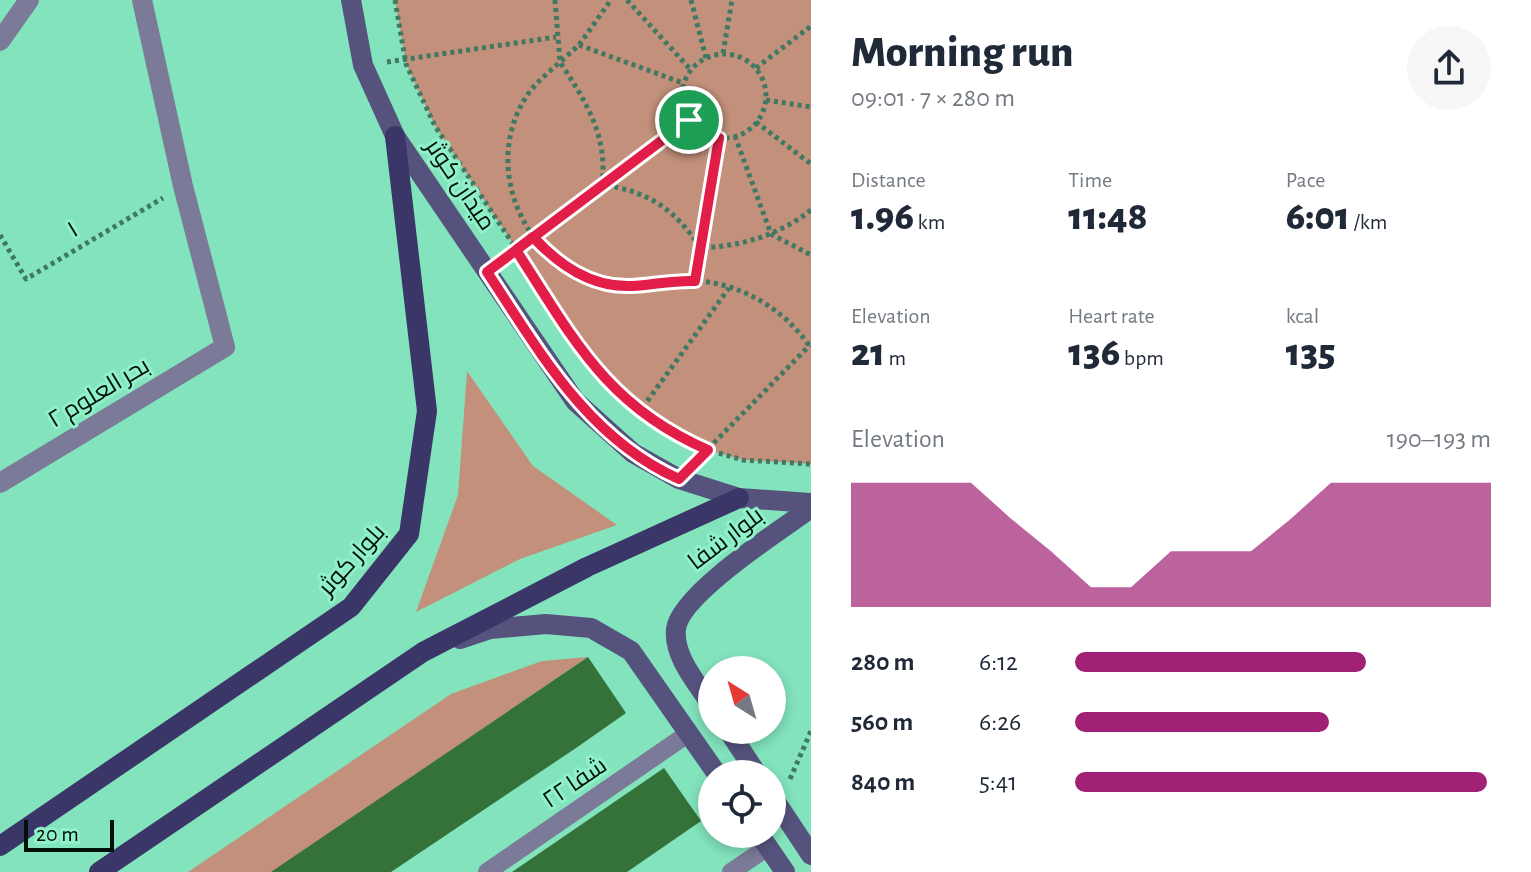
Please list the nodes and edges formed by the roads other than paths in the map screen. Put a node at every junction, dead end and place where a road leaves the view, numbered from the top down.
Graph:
1 (29, 0) edge
2 (142, 0) edge
3 (344, 0) edge
4 (351, 0) edge
5 (354, 27) junction
6 (0, 41) edge
7 (395, 136) junction
8 (0, 483) edge
9 (739, 498) junction
10 (811, 506) edge
11 (423, 652) junction
12 (698, 685) edge
13 (689, 733) junction
14 (707, 760) edge
15 (786, 818) edge
16 (0, 846) edge
17 (757, 848) edge
18 (769, 848) edge
19 (811, 855) edge
20 (99, 872) edge
21 (487, 872) edge
22 (731, 872) edge
23 (785, 872) edge

1 - 6 street
2 - 8 street, بحر العلوم ۲
3 - 5 street
4 - 5 street, میدان کوثر
5 - 7 street, میدان کوثر
7 - 9 street, میدان کوثر
7 - 16 main road, بلوار کوثر
9 - 10 street, میدان کوثر
9 - 11 main road
10 - 12 street, بلوار شفا
11 - 13 street
11 - 20 main road
13 - 14 street
13 - 21 lane, شفا ۲۲
15 - 19 street
17 - 22 lane
18 - 23 street

